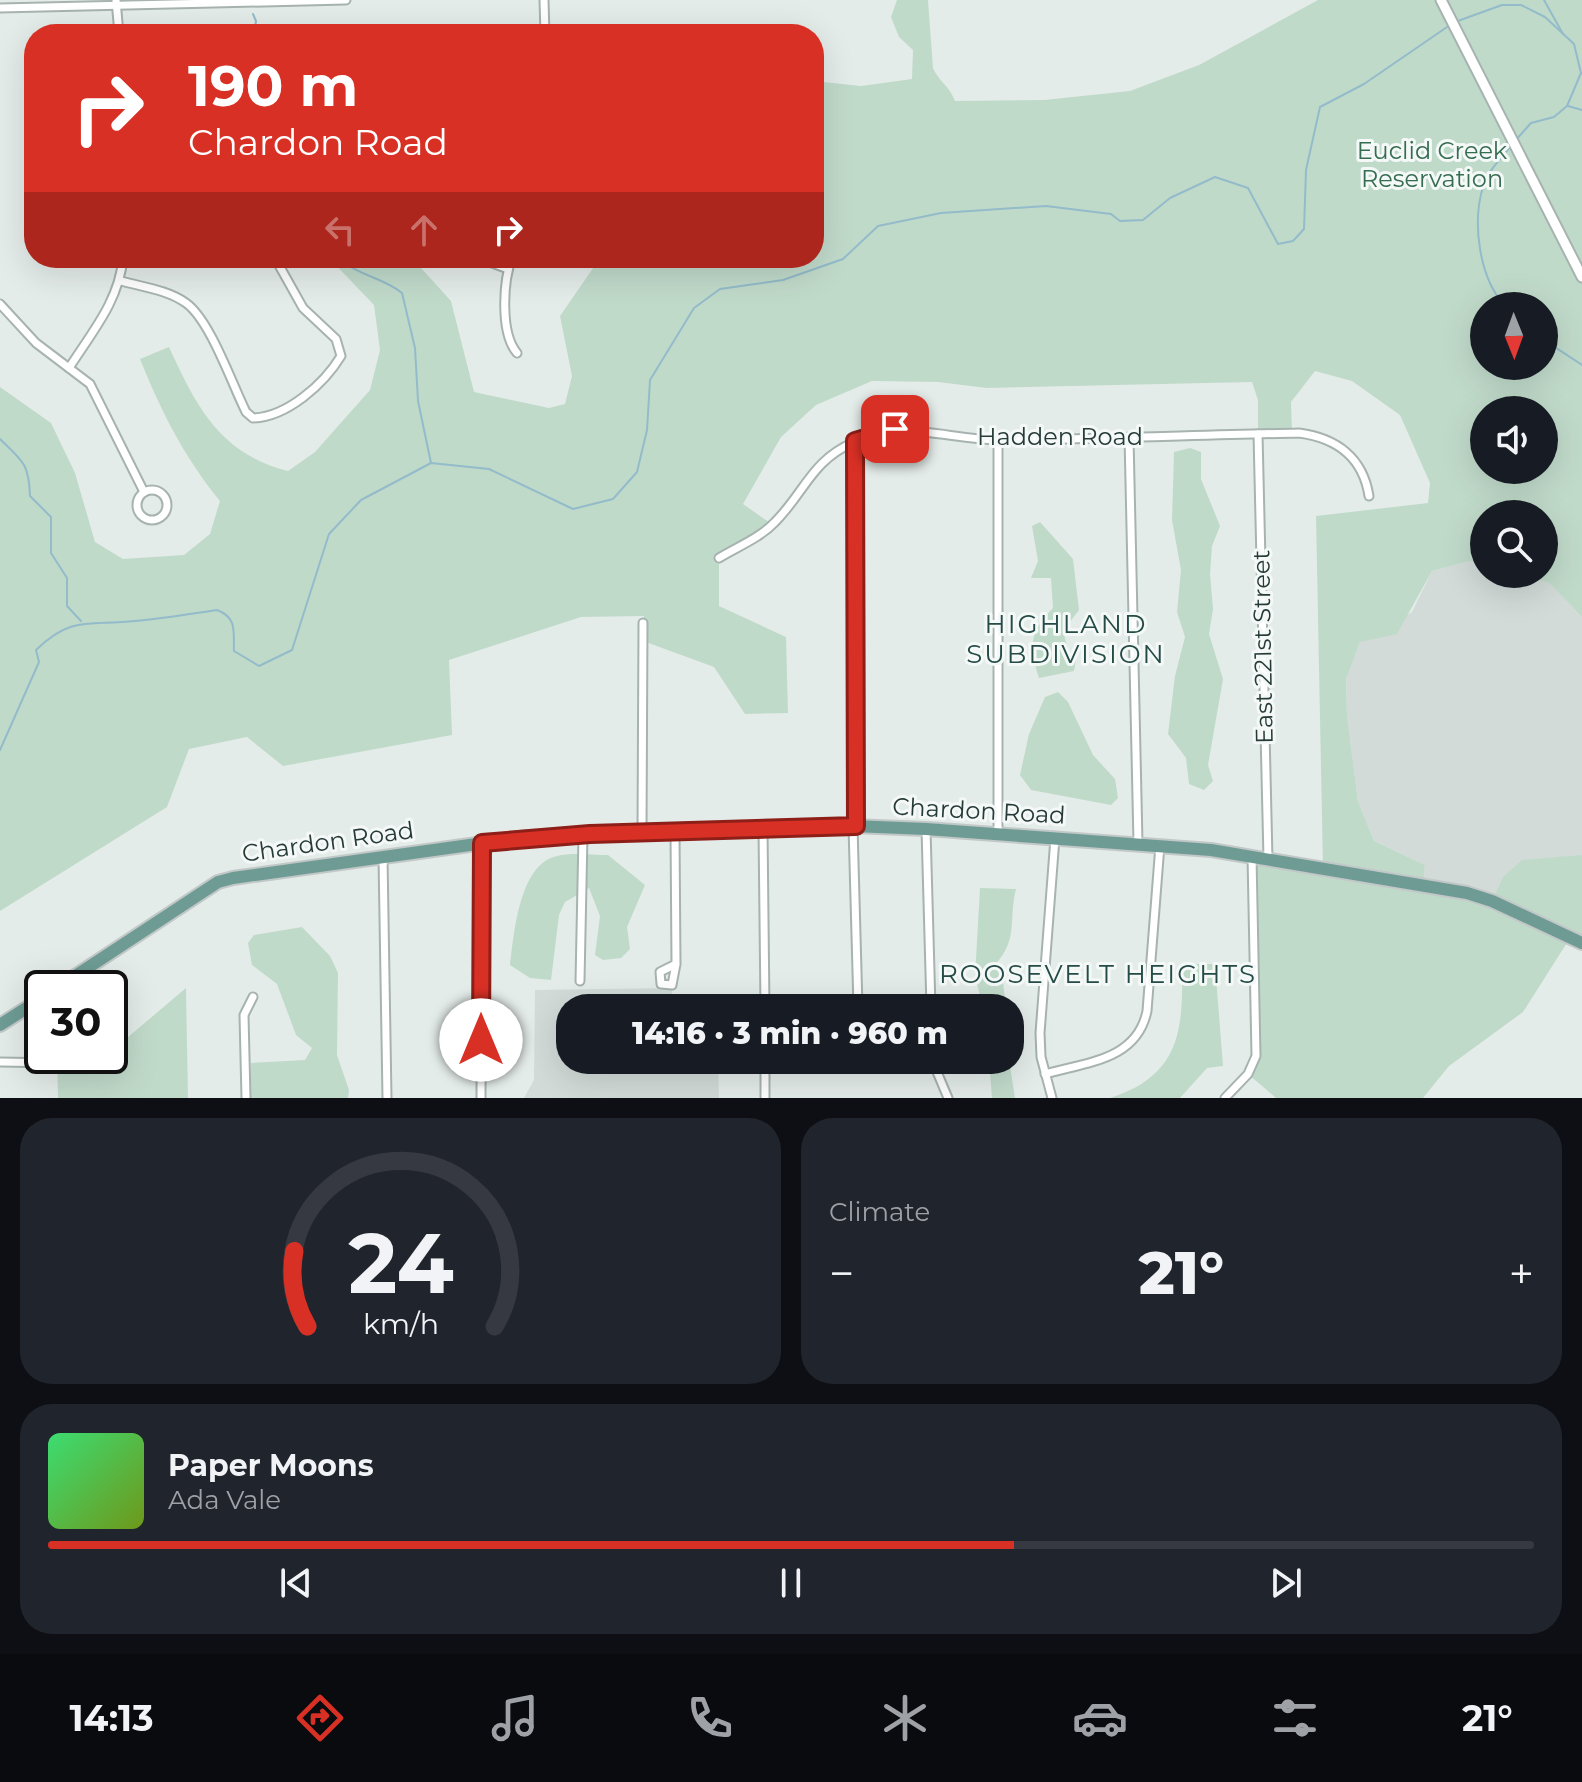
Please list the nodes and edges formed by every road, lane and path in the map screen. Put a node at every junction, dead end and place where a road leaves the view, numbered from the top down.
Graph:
1 (346, 0) edge
2 (544, 0) edge
3 (1441, 0) edge
4 (117, 3) edge
5 (0, 8) edge
6 (118, 24) edge
7 (545, 24) edge
8 (122, 268) edge
9 (281, 268) edge
10 (508, 269) edge
11 (1582, 277) edge
12 (121, 281) junction
13 (0, 304) edge
14 (517, 353) dead end
15 (69, 368) junction
16 (1258, 434) junction
17 (1129, 437) junction
18 (998, 440) junction
19 (855, 441) junction
20 (144, 492) junction
21 (1369, 496) dead end
22 (719, 558) dead end
23 (643, 623) dead end
24 (854, 826) junction
25 (763, 829) junction
26 (926, 829) junction
27 (675, 831) junction
28 (642, 832) junction
29 (998, 833) junction
30 (583, 834) junction
31 (1056, 837) junction
32 (482, 843) junction
33 (1138, 843) junction
34 (1160, 845) junction
35 (1252, 856) junction
36 (383, 857) junction
37 (1268, 859) junction
38 (1582, 943) edge
39 (676, 964) dead end
40 (84, 970) edge
41 (580, 981) dead end
42 (765, 994) edge
43 (858, 994) edge
44 (931, 994) edge
45 (253, 997) dead end
46 (24, 1010) edge
47 (0, 1025) edge
48 (0, 1062) edge
49 (24, 1062) edge
50 (765, 1074) edge
51 (938, 1074) edge
52 (1045, 1074) junction
53 (246, 1098) edge
54 (387, 1098) edge
55 (481, 1098) edge
56 (765, 1098) edge
57 (948, 1098) edge
58 (1052, 1098) edge
59 (1225, 1098) edge

1 - 4 street
2 - 7 street
3 - 11 street
4 - 5 street
4 - 6 street
8 - 12 street
9 - 12 street
10 - 14 street
12 - 15 street
13 - 15 street
15 - 20 street
16 - 17 street, Hadden Road
16 - 21 street, Hadden Road
16 - 37 street, East 221st Street
17 - 18 street, Hadden Road
17 - 33 street
18 - 19 street, Hadden Road
18 - 29 street
19 - 22 street, Hadden Road
19 - 24 street
20 - 20 street
23 - 28 street
24 - 25 main road, Chardon Road
24 - 26 main road, Chardon Road
24 - 43 street
25 - 27 main road, Chardon Road
25 - 42 street
26 - 29 main road, Chardon Road
26 - 44 street
27 - 28 main road, Chardon Road
27 - 39 street
28 - 30 main road, Chardon Road
29 - 31 main road, Chardon Road
30 - 32 main road, Chardon Road
30 - 41 street
31 - 33 main road, Chardon Road
31 - 52 street
32 - 36 main road, Chardon Road
32 - 55 street
33 - 34 main road, Chardon Road
34 - 35 main road, Chardon Road
34 - 52 street
35 - 37 main road, Chardon Road
35 - 59 street
36 - 40 main road, Chardon Road
36 - 54 street
37 - 38 main road, Chardon Road
45 - 53 street
46 - 47 main road
48 - 49 street
50 - 56 street
51 - 57 street
52 - 58 street

